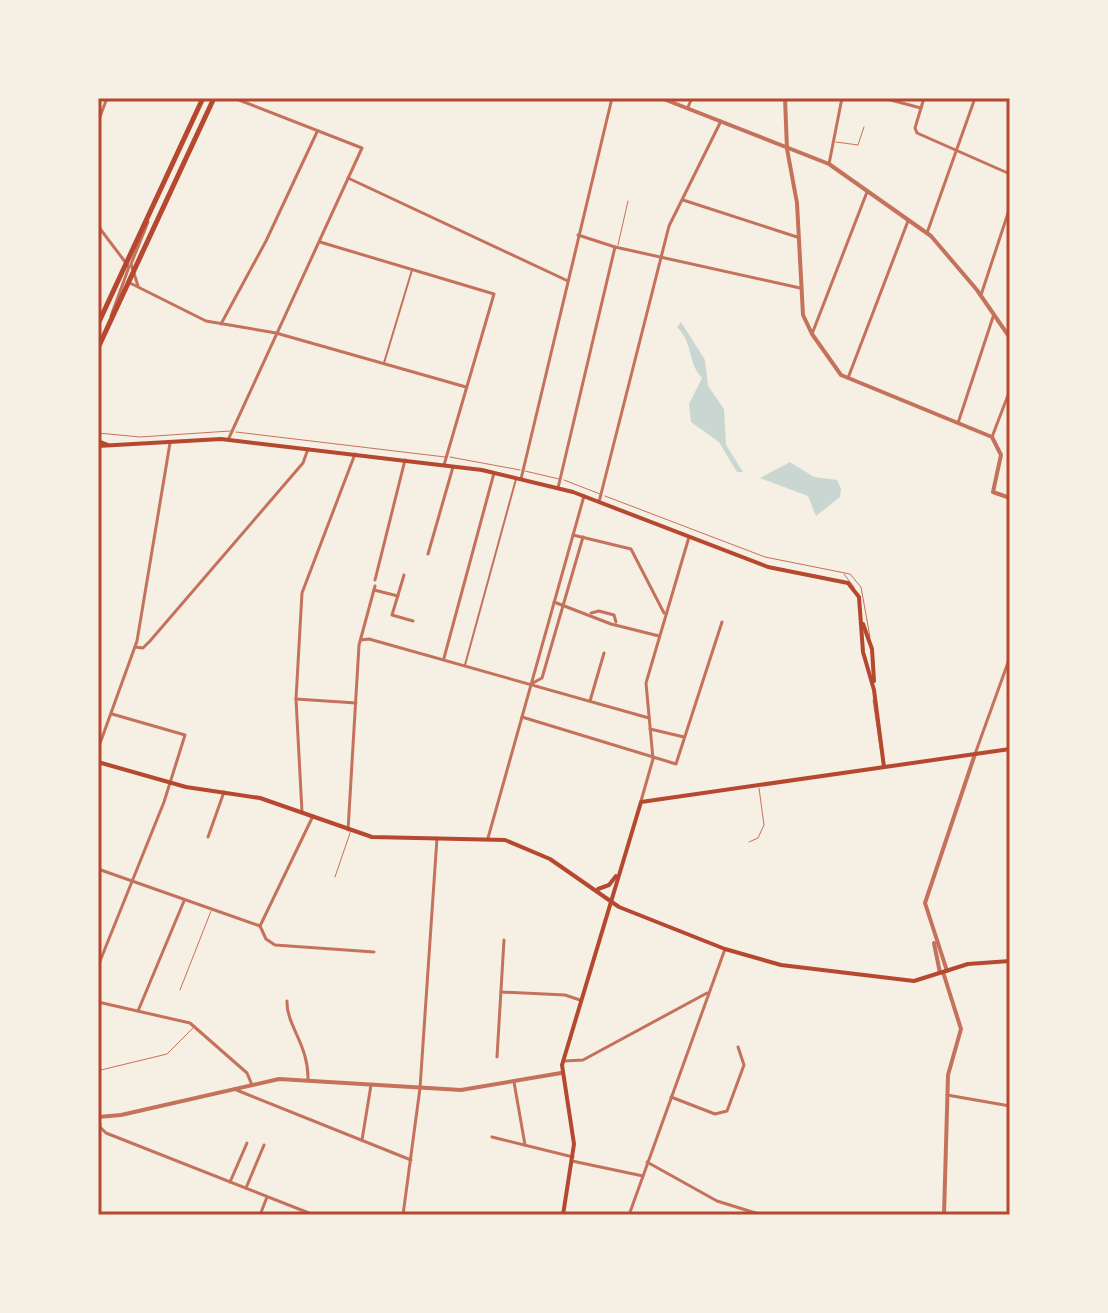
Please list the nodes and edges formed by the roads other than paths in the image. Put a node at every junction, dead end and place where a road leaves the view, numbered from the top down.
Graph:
1 (107, 98) edge
2 (203, 98) edge
3 (214, 98) edge
4 (234, 98) edge
5 (612, 98) edge
6 (661, 98) edge
7 (692, 98) edge
8 (785, 98) edge
9 (842, 98) edge
10 (883, 98) edge
11 (924, 98) edge
12 (975, 98) edge
13 (688, 107) junction
14 (921, 108) junction
15 (721, 121) junction
16 (98, 122) edge
17 (864, 127) dead end
18 (317, 132) junction
19 (833, 141) junction
20 (787, 149) junction
21 (956, 151) junction
22 (829, 164) junction
23 (1010, 174) edge
24 (348, 178) junction
25 (867, 191) junction
26 (683, 200) junction
27 (628, 201) dead end
28 (1010, 207) edge
29 (149, 215) junction
30 (908, 221) junction
31 (98, 226) edge
32 (927, 233) junction
33 (578, 235) junction
34 (799, 237) junction
35 (319, 242) junction
36 (616, 247) junction
37 (661, 257) junction
38 (128, 261) junction
39 (412, 269) junction
40 (132, 274) junction
41 (568, 281) junction
42 (128, 282) junction
43 (139, 287) junction
44 (802, 288) junction
45 (981, 296) junction
46 (994, 316) junction
47 (109, 323) junction
48 (98, 324) edge
49 (221, 324) junction
50 (276, 333) junction
51 (812, 334) junction
52 (1010, 338) edge
53 (98, 348) edge
54 (384, 363) junction
55 (848, 378) junction
56 (466, 387) junction
57 (1010, 390) edge
58 (958, 423) junction
59 (231, 431) junction
60 (98, 433) edge
61 (992, 437) junction
62 (228, 440) junction
63 (170, 443) junction
64 (98, 444) edge
65 (308, 449) junction
66 (355, 454) junction
67 (446, 457) junction
68 (405, 460) junction
69 (444, 465) junction
70 (453, 467) junction
71 (523, 471) junction
72 (494, 473) junction
73 (519, 479) junction
74 (560, 479) junction
75 (558, 488) junction
76 (601, 494) junction
77 (584, 496) junction
78 (1010, 498) edge
79 (599, 502) junction
80 (573, 535) junction
81 (583, 537) junction
82 (689, 537) junction
83 (428, 554) dead end
84 (842, 572) junction
85 (404, 575) dead end
86 (374, 585) junction
87 (854, 587) junction
88 (398, 596) junction
89 (554, 602) junction
90 (564, 605) junction
91 (591, 613) junction
92 (861, 614) junction
93 (665, 615) junction
94 (413, 621) dead end
95 (722, 622) dead end
96 (616, 623) junction
97 (659, 636) junction
98 (361, 640) junction
99 (871, 644) junction
100 (135, 647) junction
101 (604, 653) dead end
102 (1010, 657) edge
103 (443, 660) junction
104 (464, 666) junction
105 (531, 684) junction
106 (874, 690) junction
107 (296, 699) junction
108 (590, 701) junction
109 (356, 703) junction
110 (112, 714) junction
111 (522, 717) junction
112 (649, 718) junction
113 (650, 729) junction
114 (685, 735) junction
115 (98, 749) edge
116 (1010, 749) edge
117 (975, 754) junction
118 (653, 759) junction
119 (98, 762) edge
120 (884, 767) junction
121 (171, 783) junction
122 (758, 786) junction
123 (224, 791) junction
124 (641, 802) junction
125 (302, 812) junction
126 (313, 816) junction
127 (349, 830) junction
128 (208, 837) dead end
129 (437, 838) junction
130 (488, 838) junction
131 (749, 842) dead end
132 (98, 869) edge
133 (619, 872) junction
134 (335, 877) dead end
135 (132, 882) junction
136 (596, 890) junction
137 (184, 901) junction
138 (611, 901) junction
139 (211, 911) junction
140 (260, 926) junction
141 (504, 940) dead end
142 (725, 949) junction
143 (374, 952) dead end
144 (1010, 961) edge
145 (98, 966) edge
146 (943, 972) junction
147 (711, 986) junction
148 (180, 990) dead end
149 (501, 992) junction
150 (580, 1000) junction
151 (287, 1001) dead end
152 (98, 1002) edge
153 (138, 1011) junction
154 (195, 1027) junction
155 (738, 1047) dead end
156 (497, 1057) dead end
157 (563, 1060) junction
158 (101, 1070) dead end
159 (561, 1073) junction
160 (308, 1080) junction
161 (514, 1082) junction
162 (252, 1085) junction
163 (371, 1085) junction
164 (420, 1088) junction
165 (234, 1089) junction
166 (947, 1095) junction
167 (671, 1097) junction
168 (1010, 1106) edge
169 (98, 1117) edge
170 (492, 1137) dead end
171 (362, 1142) junction
172 (247, 1143) dead end
173 (264, 1145) dead end
174 (525, 1145) junction
175 (573, 1159) junction
176 (411, 1160) junction
177 (647, 1162) junction
178 (643, 1176) junction
179 (230, 1182) junction
180 (246, 1188) junction
181 (267, 1197) junction
182 (563, 1214) edge
183 (260, 1215) edge
184 (314, 1215) edge
185 (403, 1215) edge
186 (575, 1215) edge
187 (629, 1215) edge
188 (762, 1215) edge
189 (944, 1215) edge

1 - 16 street
2 - 29 main road
3 - 40 main road
4 - 18 street
5 - 33 street
6 - 13 street
7 - 13 street
8 - 20 street
9 - 19 street
10 - 14 street
11 - 14 street
12 - 21 street
13 - 15 street
14 - 21 street
15 - 20 street
15 - 26 street
17 - 19 lane
18 - 24 street
18 - 49 street
19 - 22 street
20 - 22 street
20 - 34 street
21 - 23 street
21 - 32 street
22 - 25 street
24 - 35 street
24 - 41 street
25 - 30 street
25 - 51 street
26 - 34 street
26 - 37 street
27 - 36 lane
28 - 45 street
29 - 38 main road
29 - 40 street
30 - 32 street
30 - 55 street
31 - 38 street
32 - 45 street
33 - 36 street
33 - 41 street
34 - 44 street
35 - 39 street
35 - 50 street
36 - 37 street
36 - 74 street
37 - 44 street
37 - 76 street
38 - 47 street
38 - 48 main road
39 - 54 street
39 - 56 street
40 - 42 main road
40 - 43 street
41 - 71 street
42 - 43 street
42 - 47 main road
43 - 49 street
44 - 51 street
45 - 46 street
46 - 52 street
46 - 58 street
47 - 53 main road
49 - 50 street
50 - 54 street
50 - 59 street
51 - 55 street
54 - 56 street
55 - 58 street
56 - 67 street
57 - 61 street
58 - 61 street
59 - 60 lane
59 - 62 street
59 - 67 lane
61 - 78 street
62 - 63 main road
62 - 65 main road
63 - 64 main road
63 - 100 street
65 - 66 main road
65 - 100 street
66 - 68 main road
66 - 107 street
67 - 69 street
67 - 71 lane
68 - 69 main road
68 - 86 street
69 - 70 main road
70 - 72 main road
70 - 83 street
71 - 73 street
71 - 74 lane
72 - 73 main road
72 - 103 street
73 - 75 main road
73 - 104 street
74 - 75 street
74 - 76 lane
75 - 77 main road
76 - 79 street
76 - 84 lane
77 - 79 main road
77 - 80 street
79 - 82 main road
80 - 81 street
80 - 89 street
81 - 90 street
81 - 93 street
82 - 87 main road
82 - 93 street
84 - 87 lane
84 - 99 lane
85 - 88 street
86 - 88 street
86 - 98 street
87 - 92 main road
88 - 94 street
89 - 90 street
89 - 105 street
90 - 91 street
90 - 105 street
91 - 96 street
91 - 96 street
92 - 99 main road
92 - 106 main road
93 - 97 street
95 - 114 street
96 - 97 street
97 - 112 street
98 - 103 street
98 - 109 street
99 - 106 main road
100 - 110 street
101 - 108 street
102 - 117 street
103 - 104 street
104 - 105 street
105 - 108 street
105 - 111 street
106 - 120 main road
107 - 109 street
107 - 125 street
108 - 112 street
109 - 127 street
110 - 115 street
110 - 121 street
111 - 118 street
111 - 130 street
112 - 113 street
113 - 114 street
113 - 118 street
114 - 118 street
116 - 117 main road
117 - 120 main road
117 - 146 street
118 - 124 street
119 - 121 main road
120 - 122 main road
121 - 123 main road
121 - 135 street
122 - 124 main road
122 - 131 lane
123 - 125 main road
123 - 128 street
124 - 133 main road
125 - 126 main road
126 - 127 main road
126 - 140 street
127 - 129 main road
127 - 134 lane
129 - 130 main road
129 - 164 street
130 - 136 main road
132 - 135 street
133 - 136 main road
133 - 138 main road
135 - 137 street
135 - 145 street
136 - 138 main road
137 - 139 street
137 - 153 street
138 - 142 main road
138 - 150 main road
139 - 140 street
139 - 148 lane
140 - 143 street
141 - 149 street
142 - 146 main road
142 - 147 street
144 - 146 main road
146 - 166 street
147 - 157 street
147 - 167 street
149 - 150 street
149 - 156 street
150 - 157 main road
151 - 160 street
152 - 153 street
153 - 154 street
154 - 158 lane
154 - 162 street
155 - 167 street
157 - 159 main road
159 - 161 street
159 - 175 main road
160 - 162 street
160 - 163 street
161 - 164 street
161 - 174 street
162 - 165 street
163 - 164 street
163 - 171 street
164 - 176 street
165 - 169 street
165 - 171 street
166 - 168 street
166 - 189 street
167 - 177 street
169 - 179 street
170 - 174 street
171 - 176 street
172 - 179 street
173 - 180 street
174 - 175 street
175 - 178 street
175 - 182 main road
176 - 185 street
177 - 178 street
177 - 188 street
178 - 187 street
179 - 180 street
180 - 181 street
181 - 183 street
181 - 184 street
182 - 186 street

